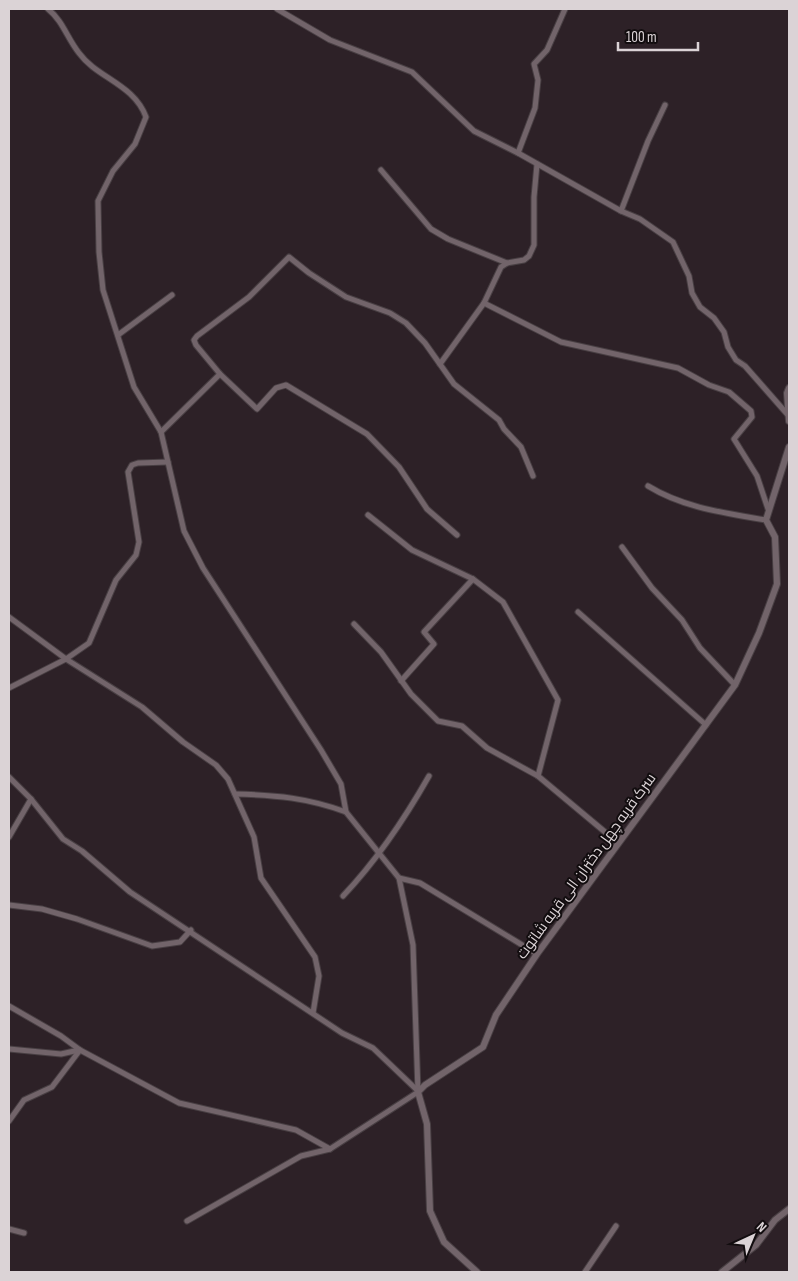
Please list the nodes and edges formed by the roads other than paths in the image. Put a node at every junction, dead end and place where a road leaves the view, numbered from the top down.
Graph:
1 (48, 9) edge
2 (277, 9) edge
3 (565, 9) edge
4 (666, 105) dead end
5 (518, 153) junction
6 (537, 164) junction
7 (380, 170) dead end
8 (621, 211) junction
9 (507, 263) junction
10 (172, 295) dead end
11 (484, 303) junction
12 (118, 336) junction
13 (440, 364) junction
14 (220, 374) junction
15 (789, 388) edge
16 (788, 418) edge
17 (160, 432) junction
18 (789, 447) edge
19 (168, 462) junction
20 (534, 476) dead end
21 (648, 486) dead end
22 (768, 509) junction
23 (368, 515) dead end
24 (766, 520) junction
25 (457, 535) dead end
26 (622, 547) dead end
27 (473, 579) junction
28 (578, 612) dead end
29 (9, 617) edge
30 (354, 624) dead end
31 (66, 660) junction
32 (401, 681) junction
33 (735, 685) junction
34 (9, 688) edge
35 (706, 725) junction
36 (429, 776) dead end
37 (538, 776) junction
38 (9, 777) edge
39 (235, 794) junction
40 (31, 798) junction
41 (346, 812) junction
42 (9, 837) edge
43 (617, 842) junction
44 (380, 855) junction
45 (398, 878) junction
46 (343, 896) dead end
47 (9, 905) edge
48 (190, 930) junction
49 (537, 954) junction
50 (9, 1006) edge
51 (313, 1013) junction
52 (9, 1049) edge
53 (80, 1050) junction
54 (418, 1092) junction
55 (9, 1121) edge
56 (330, 1149) junction
57 (789, 1209) edge
58 (187, 1221) dead end
59 (616, 1226) dead end
60 (9, 1230) edge
61 (24, 1233) dead end
62 (477, 1272) edge
63 (585, 1272) edge
64 (722, 1272) edge

1 - 12 street
2 - 5 street
3 - 5 street
4 - 8 street
5 - 6 street
6 - 8 street
6 - 9 street
7 - 9 street
8 - 16 street
9 - 11 street
10 - 12 street
11 - 13 street
11 - 22 street
12 - 17 street
13 - 14 street
13 - 20 street
14 - 17 street
14 - 25 street
15 - 16 street
17 - 19 street
18 - 22 street
19 - 31 street
19 - 41 street
21 - 24 street
22 - 24 street
23 - 27 street
24 - 33 street, سرک قریه چهل دختران الی قریه شاتوت
26 - 33 street
27 - 32 street
27 - 37 street
28 - 35 street
29 - 31 street
30 - 32 street
31 - 34 street
31 - 39 street
32 - 37 street
33 - 35 street, سرک قریه چهل دختران الی قریه شاتوت
35 - 43 street, سرک قریه چهل دختران الی قریه شاتوت
36 - 44 street
37 - 43 street
38 - 40 street
39 - 41 street
39 - 51 street
40 - 42 street
40 - 48 street
41 - 44 street
43 - 49 street, سرک قریه چهل دختران الی قریه شاتوت
44 - 45 street
44 - 46 street
45 - 49 street
45 - 54 street
47 - 48 street
48 - 51 street
49 - 54 street, سرک قریه چهل دختران الی قریه شاتوت
50 - 53 street
51 - 54 street
52 - 53 street
53 - 55 street
53 - 56 street
54 - 56 street
54 - 62 street
56 - 58 street
57 - 64 street
59 - 63 street
60 - 61 street

